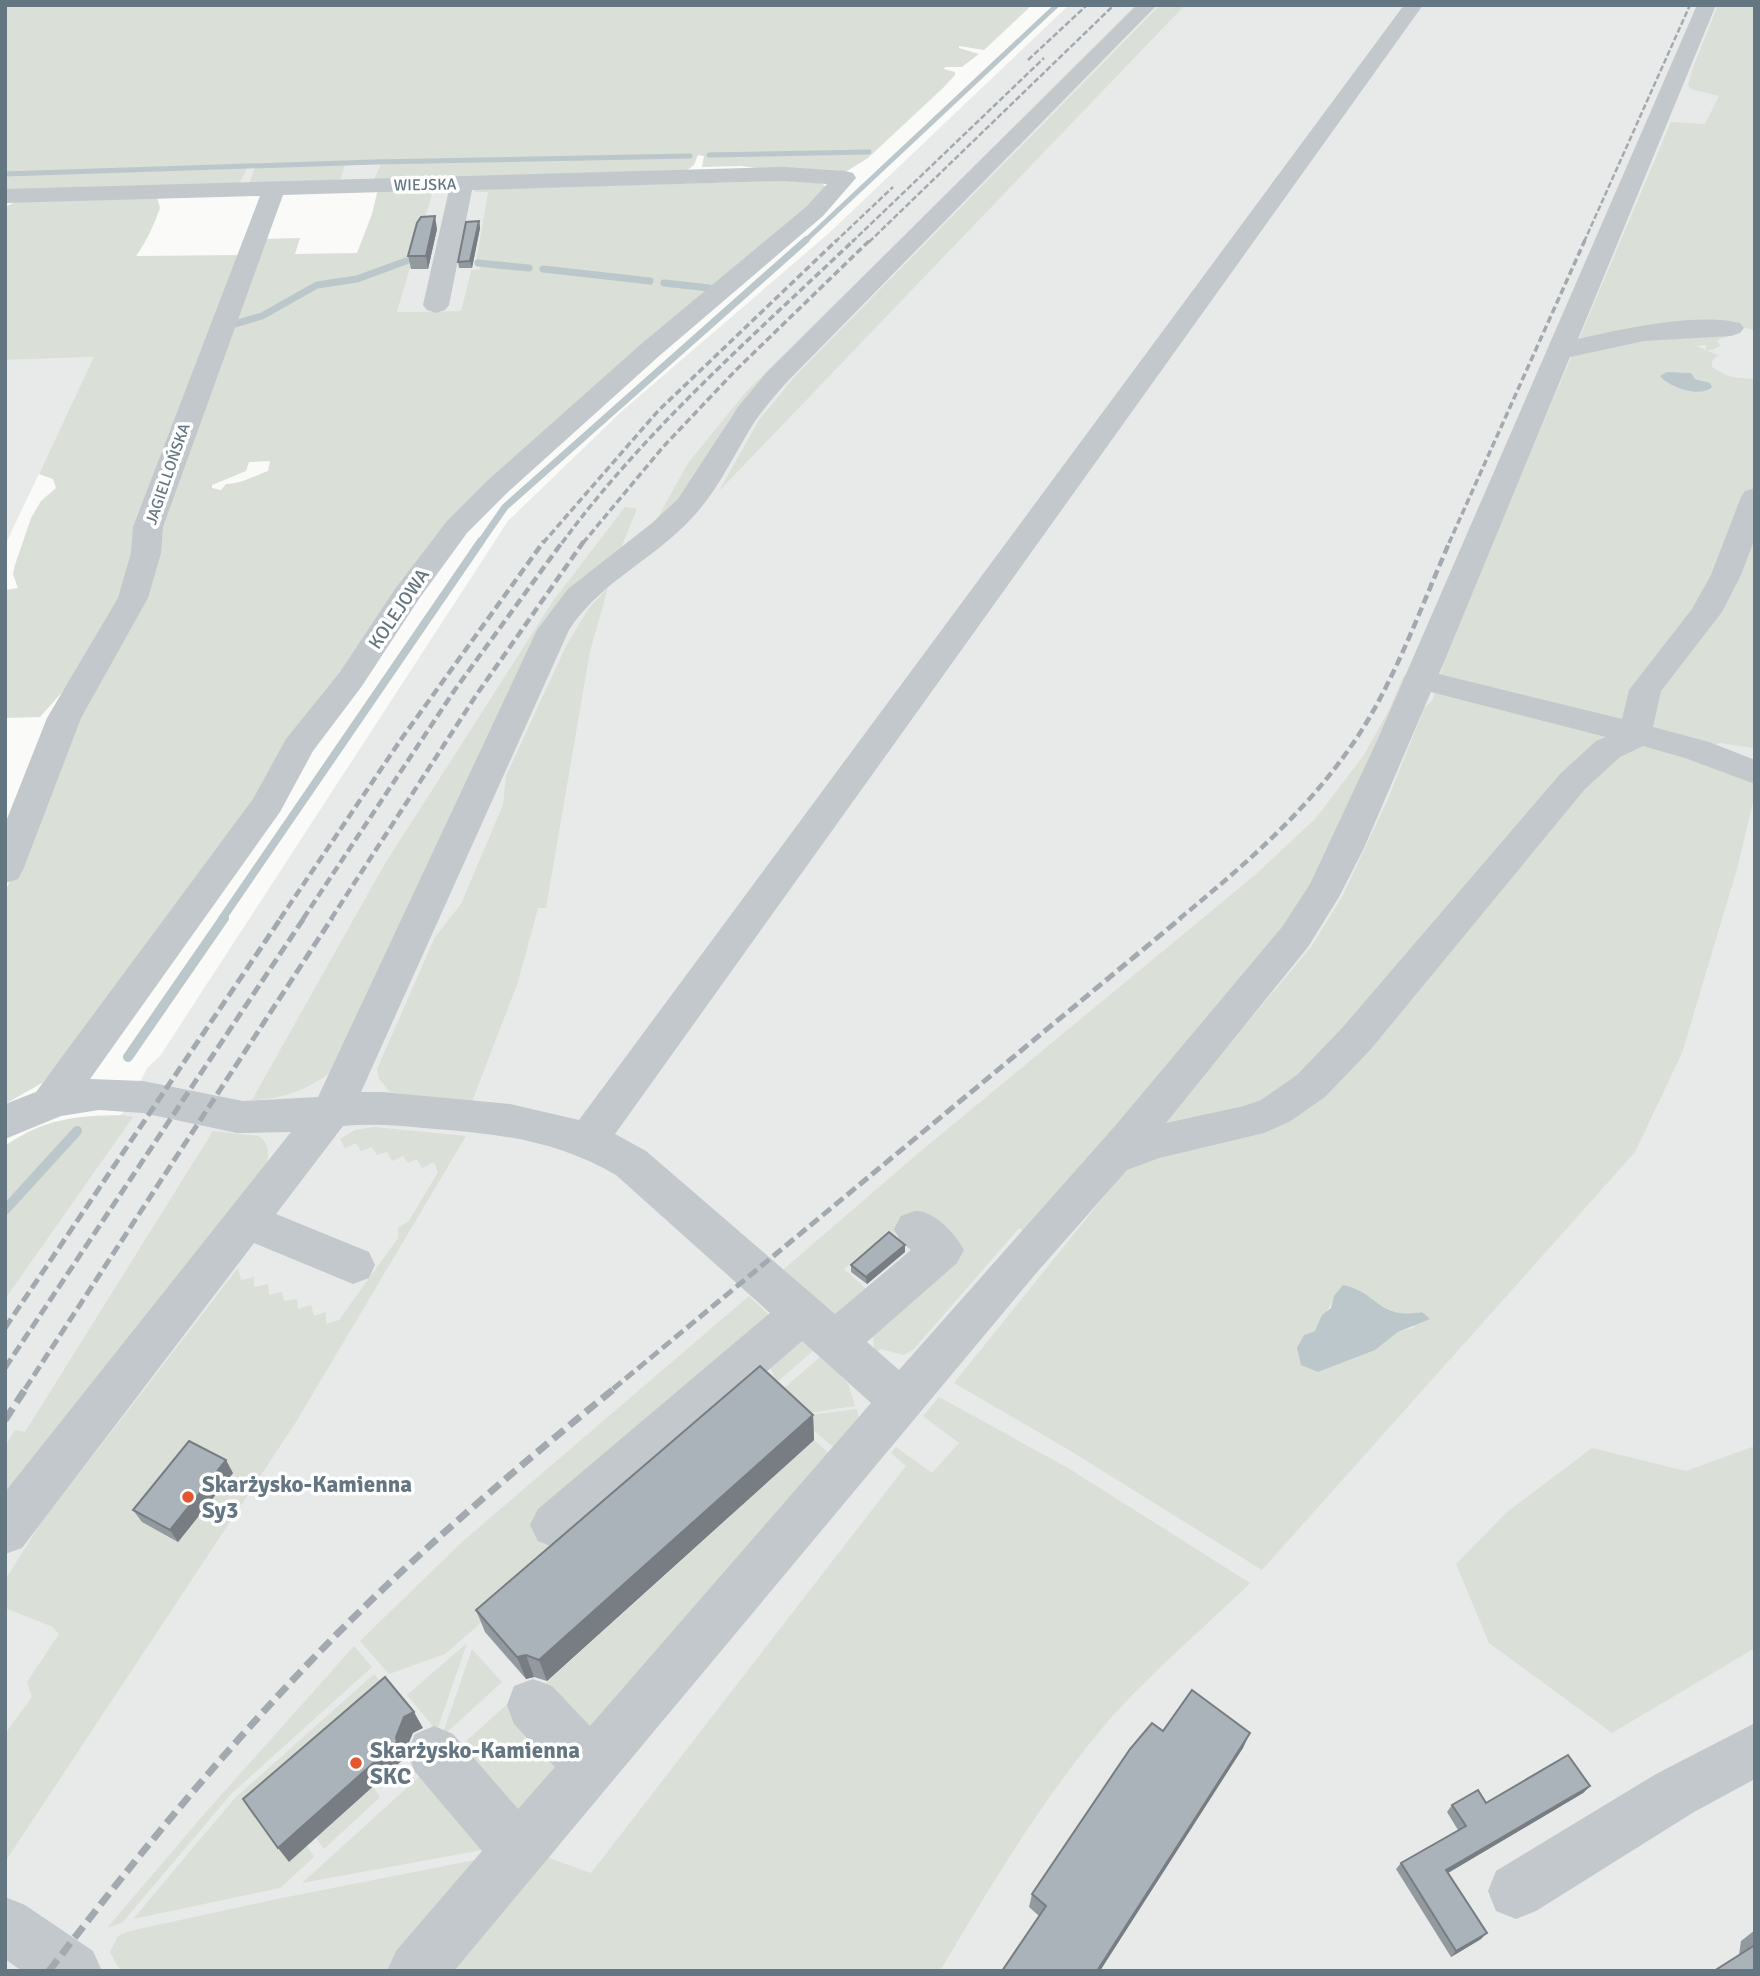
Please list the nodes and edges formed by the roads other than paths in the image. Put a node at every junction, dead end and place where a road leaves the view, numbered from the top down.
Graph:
1 (1148, 5) edge
2 (1415, 5) edge
3 (1707, 5) edge
4 (831, 182) joint
5 (462, 184) junction
6 (274, 188) junction
7 (5, 196) edge
8 (436, 305) dead end
9 (1731, 328) dead end
10 (1560, 352) junction
11 (1755, 497) edge
12 (1420, 679) junction
13 (1634, 733) junction
14 (1755, 773) edge
15 (5, 870) edge
16 (51, 1101) junction
17 (333, 1109) junction
18 (5, 1123) edge
19 (587, 1141) junction
20 (1110, 1158) junction
21 (246, 1221) junction
22 (916, 1229) dead end
23 (353, 1265) dead end
24 (818, 1327) junction
25 (902, 1401) junction
26 (555, 1525) dead end
27 (5, 1531) edge
28 (533, 1705) dead end
29 (1755, 1750) edge
30 (434, 1753) dead end
31 (591, 1766) junction
32 (518, 1851) junction
33 (1516, 1891) dead end
34 (5, 1926) edge
35 (73, 1971) edge
36 (416, 1971) edge

1 - 17 street
2 - 19 street
3 - 10 street
4 - 5 street, WIEJSKA
4 - 16 street, KOLEJOWA
5 - 6 street, WIEJSKA
5 - 8 street
6 - 7 street, WIEJSKA
6 - 15 street, JAGIELLOŃSKA
9 - 10 street
10 - 12 street
11 - 13 street
12 - 13 street
12 - 20 street
13 - 14 street
13 - 20 street
16 - 17 street, KOLEJOWA
16 - 18 street, KOLEJOWA
17 - 19 street, KOLEJOWA
17 - 21 street
19 - 24 street, KOLEJOWA
20 - 25 street
21 - 23 street
21 - 27 street
22 - 24 street
24 - 25 street, KOLEJOWA
24 - 26 street
25 - 31 street
28 - 31 street
29 - 33 street
30 - 32 street
31 - 32 street
32 - 36 street
34 - 35 street

